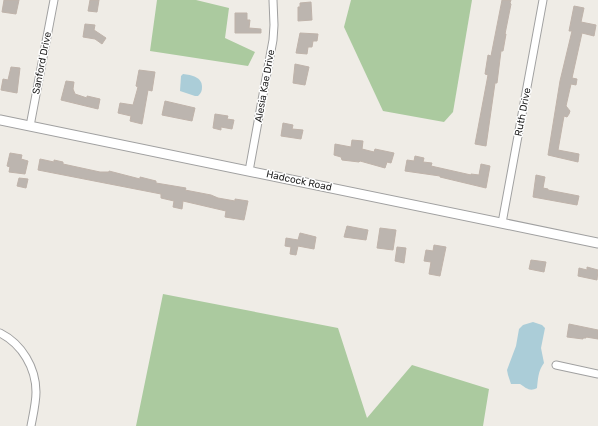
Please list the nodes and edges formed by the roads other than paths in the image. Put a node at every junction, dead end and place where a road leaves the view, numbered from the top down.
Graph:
1 (54, 0) edge
2 (273, 0) edge
3 (543, 0) edge
4 (0, 120) edge
5 (30, 126) junction
6 (249, 171) junction
7 (502, 223) junction
8 (598, 243) edge
9 (0, 333) edge
10 (556, 365) dead end
11 (598, 374) edge
12 (30, 426) edge

1 - 5 street, Sanford Drive
2 - 6 street, Alesia Kae Drive
3 - 7 street, Ruth Drive
4 - 5 street, Hadcock Road
5 - 6 street, Hadcock Road
6 - 7 street, Hadcock Road
7 - 8 street, Hadcock Road
9 - 12 street
10 - 11 street

